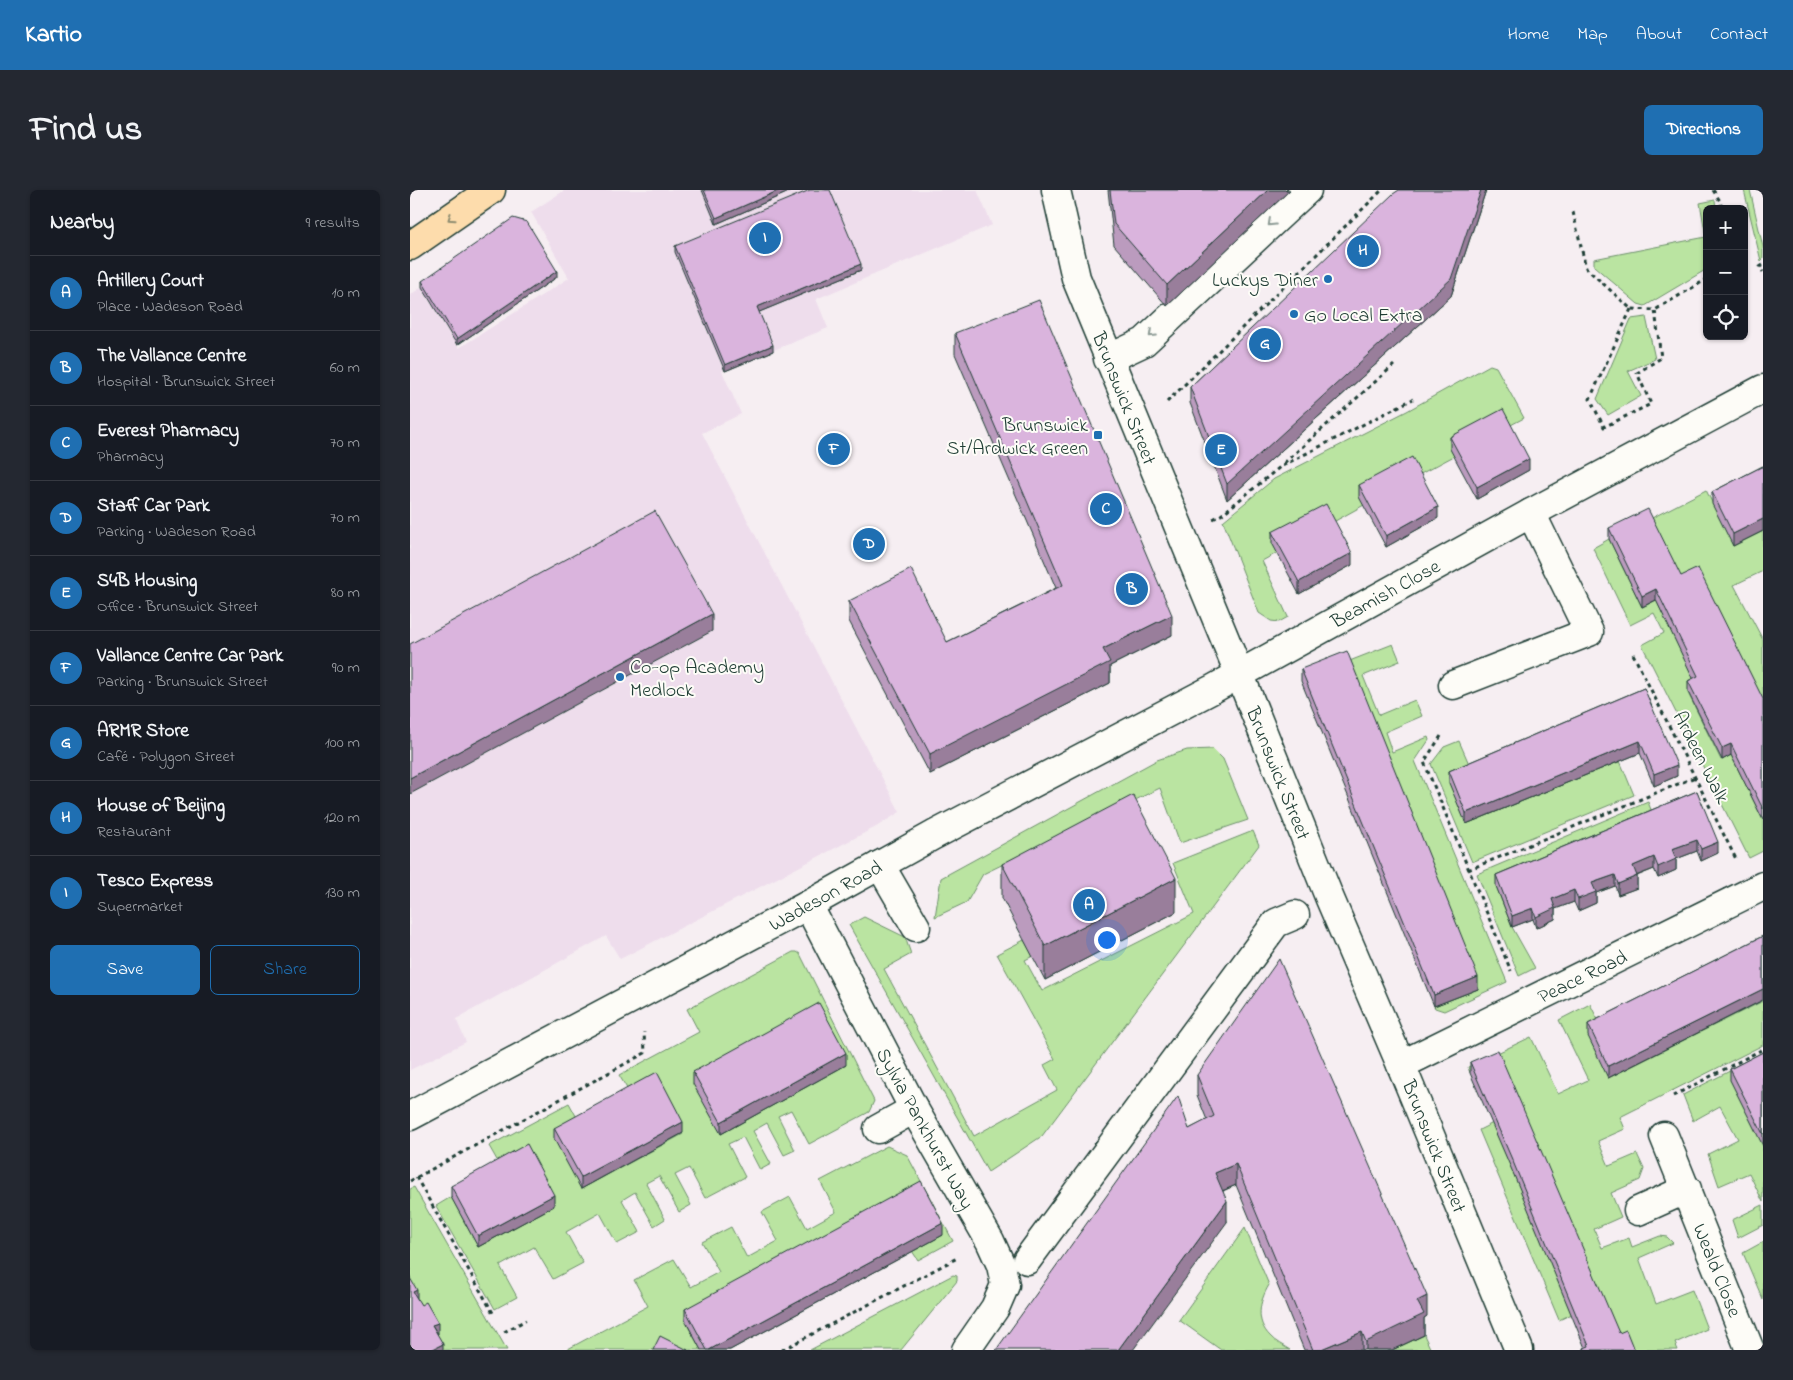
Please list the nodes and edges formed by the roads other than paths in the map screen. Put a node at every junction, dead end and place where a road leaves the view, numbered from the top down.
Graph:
1 (491, 190) edge
2 (1056, 190) edge
3 (1307, 190) edge
4 (410, 246) edge
5 (1108, 360) junction
6 (1763, 389) edge
7 (1531, 513) junction
8 (1239, 673) junction
9 (1453, 685) dead end
10 (880, 865) junction
11 (1763, 886) edge
12 (808, 905) junction
13 (1295, 915) dead end
14 (916, 927) dead end
15 (1402, 1065) junction
16 (914, 1108) junction
17 (410, 1116) edge
18 (878, 1129) dead end
19 (1664, 1136) dead end
20 (1687, 1189) junction
21 (1638, 1211) dead end
22 (1027, 1260) dead end
23 (966, 1350) edge
24 (1518, 1350) edge
25 (1750, 1350) edge

1 -> 4 highway
2 - 5 street, Brunswick Street
3 -> 5 street
5 - 8 street, Brunswick Street
6 - 7 street, Beamish Close
7 - 8 street, Beamish Close
7 - 9 street
8 - 10 street, Wadeson Road
8 - 15 street, Brunswick Street
10 - 12 street, Wadeson Road
10 - 14 street
11 - 15 street, Peace Road
12 - 16 street, Sylvia Pankhurst Way
12 - 17 street, Wadeson Road
13 - 22 street
15 - 24 street, Brunswick Street
16 - 18 street
16 - 23 street, Sylvia Pankhurst Way
19 - 20 street, Weald Close
20 - 21 street
20 - 25 street, Weald Close

